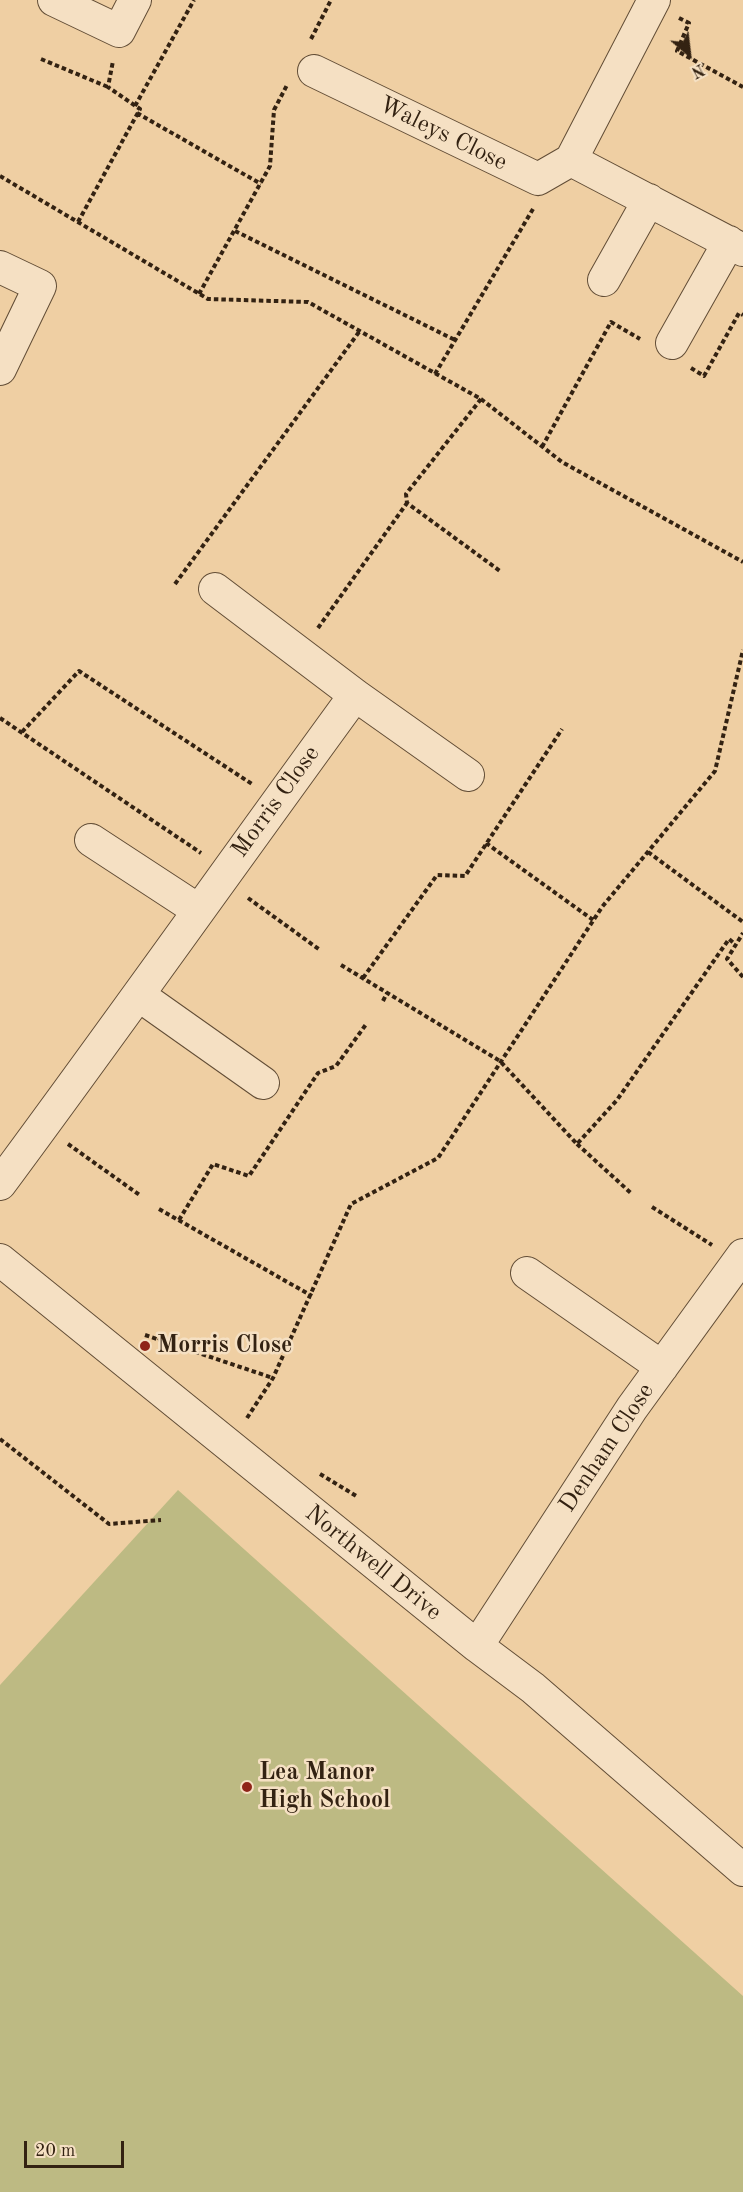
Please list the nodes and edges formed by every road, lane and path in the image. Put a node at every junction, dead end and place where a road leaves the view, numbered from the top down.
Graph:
1 (54, 0) edge
2 (135, 0) edge
3 (194, 0) edge
4 (331, 0) edge
5 (653, 2) edge
6 (119, 31) junction
7 (41, 59) dead end
8 (304, 65) junction
9 (108, 87) junction
10 (743, 87) edge
11 (135, 106) junction
12 (137, 113) junction
13 (571, 160) junction
14 (0, 176) edge
15 (538, 179) junction
16 (261, 184) junction
17 (649, 200) junction
18 (78, 222) junction
19 (235, 231) junction
20 (736, 246) edge
21 (0, 267) edge
22 (604, 280) dead end
23 (199, 294) junction
24 (743, 315) edge
25 (359, 332) junction
26 (455, 340) junction
27 (668, 350) junction
28 (0, 369) edge
29 (435, 374) junction
30 (481, 399) junction
31 (542, 447) junction
32 (406, 503) junction
33 (743, 562) edge
34 (500, 571) dead end
35 (175, 584) dead end
36 (215, 589) dead end
37 (743, 650) edge
38 (300, 653) junction
39 (355, 695) junction
40 (0, 718) edge
41 (562, 729) dead end
42 (22, 732) junction
43 (468, 775) dead end
44 (277, 801) junction
45 (91, 840) dead end
46 (486, 843) junction
47 (648, 852) junction
48 (224, 874) junction
49 (198, 909) junction
50 (593, 920) junction
51 (743, 922) edge
52 (743, 933) edge
53 (735, 944) junction
54 (320, 950) dead end
55 (341, 965) dead end
56 (743, 977) edge
57 (363, 978) junction
58 (387, 993) junction
59 (140, 996) junction
60 (382, 1001) dead end
61 (367, 1023) dead end
62 (500, 1061) junction
63 (263, 1083) dead end
64 (43, 1126) junction
65 (577, 1144) junction
66 (0, 1184) edge
67 (632, 1194) dead end
68 (141, 1196) dead end
69 (652, 1207) dead end
70 (159, 1209) dead end
71 (179, 1220) junction
72 (740, 1259) edge
73 (0, 1260) edge
74 (527, 1273) dead end
75 (312, 1296) junction
76 (122, 1360) junction
77 (662, 1367) junction
78 (273, 1378) junction
79 (246, 1419) dead end
80 (0, 1439) edge
81 (161, 1520) dead end
82 (477, 1646) junction
83 (743, 1870) edge

1 - 6 street
2 - 6 street
3 - 11 path
4 - 8 path
5 - 10 path
5 - 13 street
6 - 9 path
7 - 9 path
8 - 15 street, Waleys Close
8 - 16 path
9 - 11 path
11 - 12 path
12 - 16 path
12 - 18 path
13 - 15 street, Waleys Close
13 - 17 street
14 - 18 path
15 - 26 path
16 - 19 path
17 - 20 street
17 - 22 street
18 - 23 path
19 - 23 path
19 - 26 path
20 - 27 street
21 - 28 street
23 - 25 path
24 - 27 path
25 - 29 path
25 - 35 path
26 - 29 path
27 - 31 path
29 - 30 path
30 - 31 path
30 - 32 path
31 - 33 path
32 - 34 path
32 - 38 path
36 - 38 street
37 - 47 path
38 - 39 street
39 - 43 street
39 - 44 street, Morris Close
40 - 42 path
41 - 46 path
42 - 44 path
42 - 48 path
44 - 48 street, Morris Close
45 - 49 street
46 - 50 path
46 - 57 path
47 - 50 path
47 - 51 path
48 - 49 street, Morris Close
48 - 54 path
49 - 59 street, Morris Close
50 - 62 path
52 - 53 path
53 - 56 path
53 - 65 path
55 - 57 path
57 - 58 path
58 - 60 path
58 - 62 path
59 - 63 street
59 - 64 street, Morris Close
61 - 71 path
62 - 65 path
62 - 75 path
64 - 66 street, Morris Close
64 - 68 path
65 - 67 path
69 - 72 path
70 - 71 path
71 - 75 path
72 - 77 street, Denham Close
73 - 76 street, Northwell Drive
74 - 77 street
75 - 78 path
76 - 78 path
76 - 82 street, Northwell Drive
77 - 82 street, Denham Close
78 - 79 path
80 - 81 path
82 - 83 street, Northwell Drive

